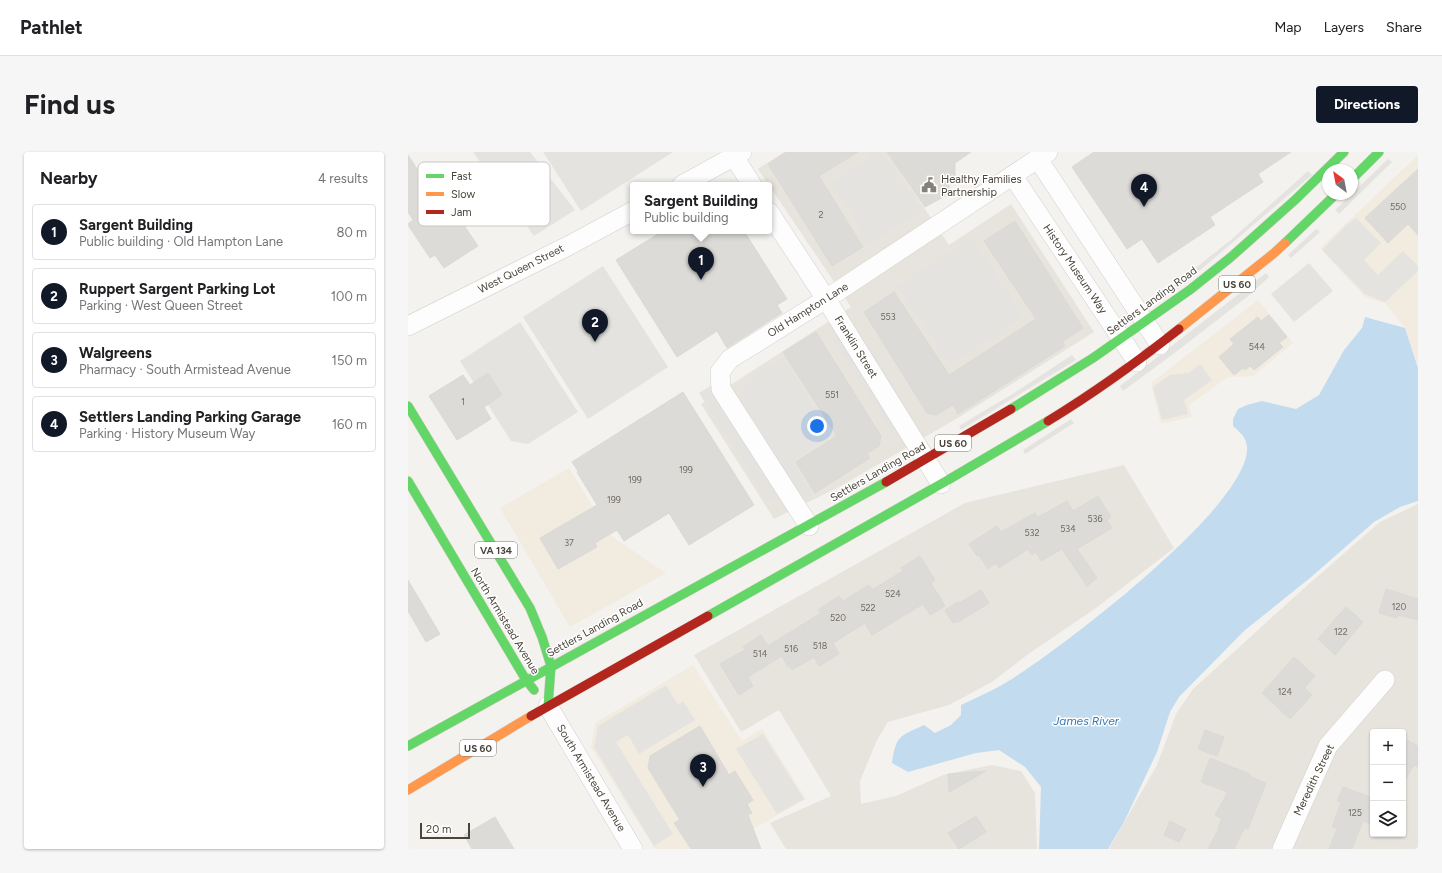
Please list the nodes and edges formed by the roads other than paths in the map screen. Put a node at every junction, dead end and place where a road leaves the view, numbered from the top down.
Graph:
1 (1344, 152) edge
2 (1379, 152) edge
3 (735, 154) edge
4 (1043, 156) edge
5 (1358, 173) edge
6 (1013, 176) junction
7 (687, 182) edge
8 (750, 182) edge
9 (1330, 200) edge
10 (630, 213) edge
11 (772, 217) edge
12 (826, 299) junction
13 (1145, 322) junction
14 (408, 326) edge
15 (1122, 339) junction
16 (1160, 345) junction
17 (1137, 362) junction
18 (408, 406) edge
19 (926, 458) junction
20 (408, 481) edge
21 (942, 484) junction
22 (809, 526) junction
23 (551, 666) junction
24 (526, 680) junction
25 (1385, 680) dead end
26 (548, 706) junction
27 (408, 746) edge
28 (408, 790) edge
29 (633, 849) edge
30 (1282, 849) edge

1 - 13 main road, Settlers Landing Road / US 60
2 - 5 main road
3 - 7 street
3 - 8 street
4 - 6 street, Old Hampton Lane
4 - 13 street
6 - 12 street, Old Hampton Lane
6 - 15 street, History Museum Way
9 - 16 main road, US 60
10 - 14 street, West Queen Street
11 - 12 street, Franklin Street
12 - 19 street, Franklin Street
12 - 22 street, Old Hampton Lane
13 - 15 main road, Settlers Landing Road / US 60
13 - 16 street
15 - 17 street, History Museum Way
15 - 19 main road, Settlers Landing Road / US 60
16 - 17 main road, US 60
17 - 21 main road, US 60
18 - 23 main road, North Armistead Avenue / VA 134
19 - 21 street, Franklin Street
19 - 22 main road, Settlers Landing Road / US 60
20 - 24 main road, North Armistead Avenue
21 - 26 main road, US 60
22 - 23 main road, Settlers Landing Road / US 60
23 - 24 main road, Settlers Landing Road / US 60
23 - 26 main road, North Armistead Avenue / VA 134
24 - 26 main road, North Armistead Avenue
24 - 27 main road, Settlers Landing Road / US 60
25 - 30 street, Meredith Street
26 - 28 main road, US 60
26 - 29 street, South Armistead Avenue

